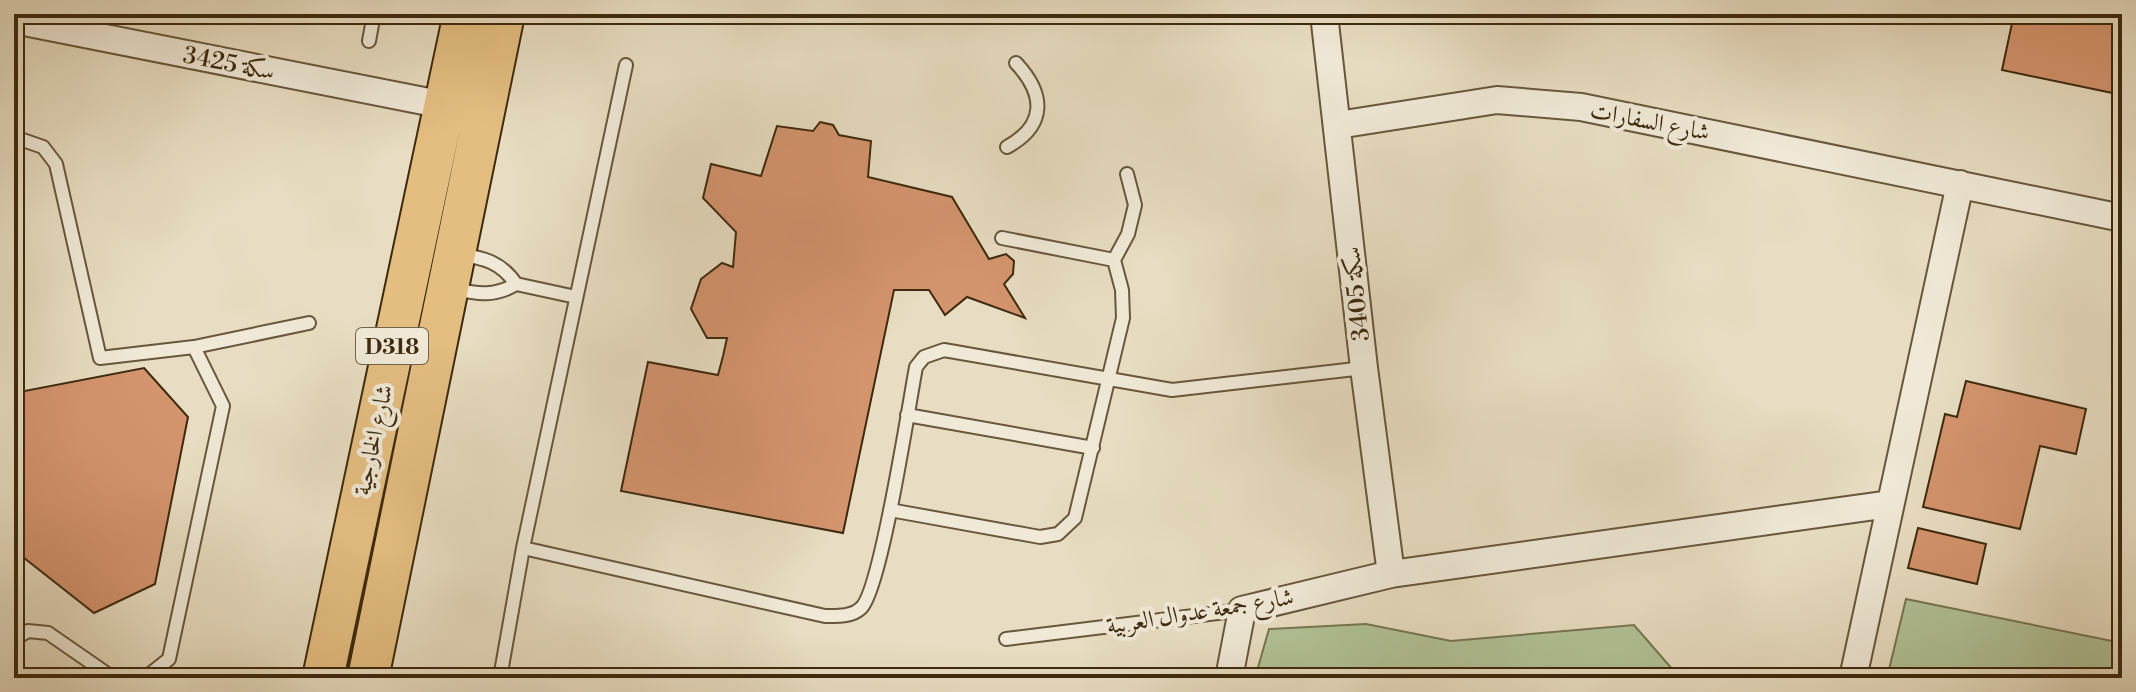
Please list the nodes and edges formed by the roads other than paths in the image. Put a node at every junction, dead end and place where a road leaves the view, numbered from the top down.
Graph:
1 (374, 14) edge
2 (464, 14) edge
3 (504, 14) edge
4 (1324, 14) edge
5 (14, 20) edge
6 (369, 41) dead end
7 (496, 53) junction
8 (1016, 63) dead end
9 (626, 65) dead end
10 (444, 105) junction
11 (1338, 125) junction
12 (14, 137) edge
13 (1007, 147) dead end
14 (1127, 174) dead end
15 (472, 179) junction
16 (1960, 184) junction
17 (2122, 218) edge
18 (1002, 238) dead end
19 (1114, 260) junction
20 (410, 264) junction
21 (452, 271) junction
22 (516, 284) junction
23 (576, 297) junction
24 (309, 323) dead end
25 (194, 347) junction
26 (1364, 368) junction
27 (1110, 381) junction
28 (907, 415) junction
29 (1093, 448) junction
30 (1890, 504) junction
31 (890, 510) junction
32 (523, 548) junction
33 (1391, 574) junction
34 (1242, 610) junction
35 (14, 639) edge
36 (1006, 639) dead end
37 (113, 678) edge
38 (145, 678) edge
39 (323, 678) edge
40 (368, 678) edge
41 (500, 678) edge
42 (1229, 678) edge
43 (1853, 678) edge

1 - 6 lane
2 - 10 main road, شارع الخارجية / D318
3 - 7 main road, شارع الخارجية / D318
4 - 11 street, سكة 3405
5 - 10 street, سكة 3425
7 - 10 main road
7 - 15 main road, شارع الخارجية / D318
8 - 13 lane
9 - 23 lane
10 - 15 main road
10 - 20 main road, شارع الخارجية / D318
11 - 16 street, شارع السفارات
11 - 26 street, سكة 3405
12 - 25 lane
14 - 19 lane
15 - 21 main road, شارع الخارجية / D318
16 - 17 street, شارع السفارات
16 - 30 street
18 - 19 lane
19 - 27 lane
20 - 21 main road
20 - 39 main road, شارع الخارجية / D318
21 - 22 lane
21 - 22 lane
21 - 40 main road, شارع الخارجية / D318
22 - 23 lane
23 - 32 lane
24 - 25 lane
25 - 38 lane
26 - 27 lane
26 - 33 street, سكة 3405
27 - 28 lane
27 - 29 lane
28 - 29 lane
28 - 31 lane
29 - 31 lane
30 - 33 street
30 - 43 street
31 - 32 lane
32 - 41 lane
33 - 34 street, شارع جمعة عدوال العربية
34 - 36 lane, شارع جمعة عدوال العربية
34 - 42 street
35 - 37 lane

